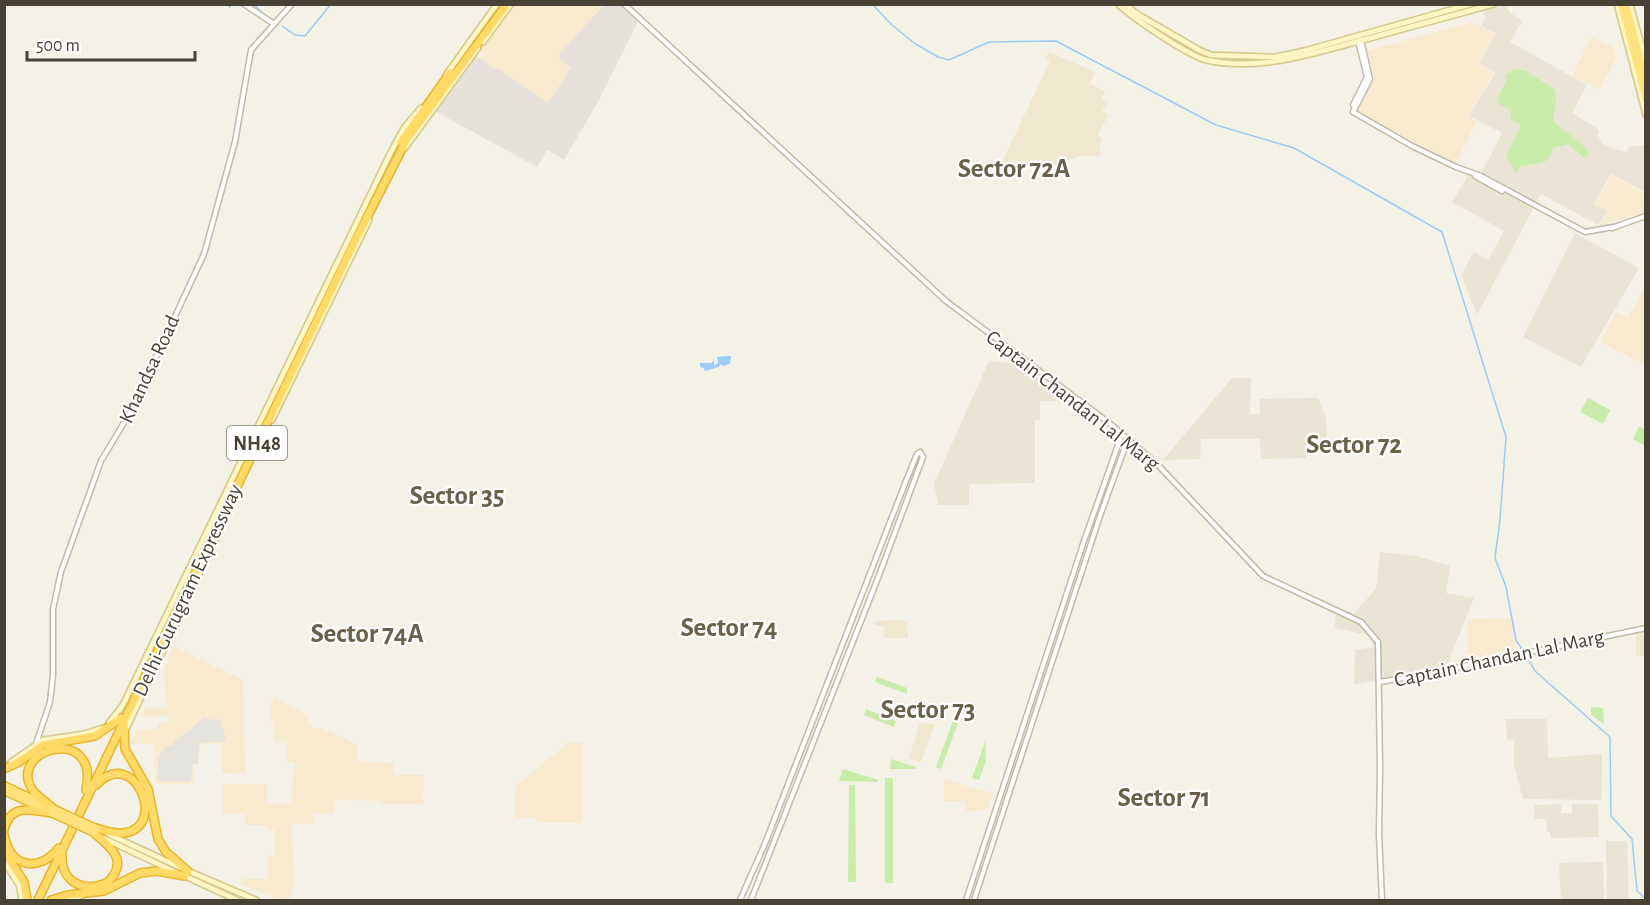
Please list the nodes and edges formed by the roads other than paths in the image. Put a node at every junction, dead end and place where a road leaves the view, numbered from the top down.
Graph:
1 (244, 4) edge
2 (292, 4) edge
3 (499, 4) edge
4 (507, 4) edge
5 (511, 4) edge
6 (624, 4) edge
7 (1118, 4) edge
8 (1125, 4) edge
9 (1471, 4) edge
10 (1494, 4) edge
11 (1619, 4) edge
12 (1626, 4) edge
13 (1630, 4) edge
14 (274, 24) junction
15 (1359, 41) junction
16 (1289, 57) junction
17 (1646, 62) edge
18 (1646, 80) edge
19 (1646, 100) edge
20 (1646, 115) edge
21 (1646, 216) edge
22 (1122, 434) junction
23 (1128, 439) junction
24 (232, 483) junction
25 (207, 553) junction
26 (1646, 628) edge
27 (1378, 682) junction
28 (123, 720) junction
29 (36, 744) junction
30 (124, 747) junction
31 (11, 762) dead end
32 (4, 769) edge
33 (4, 785) edge
34 (4, 791) edge
35 (88, 791) junction
36 (52, 811) junction
37 (95, 831) junction
38 (4, 832) edge
39 (61, 849) junction
40 (4, 851) edge
41 (4, 861) edge
42 (186, 874) junction
43 (83, 894) junction
44 (22, 900) edge
45 (27, 900) edge
46 (33, 900) edge
47 (38, 900) edge
48 (51, 900) edge
49 (61, 900) edge
50 (237, 900) edge
51 (256, 900) edge
52 (740, 900) edge
53 (751, 900) edge
54 (966, 900) edge
55 (974, 900) edge
56 (1382, 900) edge

1 - 14 street
2 - 14 street, Khandsa Road
3 - 24 highway, Delhi-Gurugram Expressway / NH48
4 - 25 highway, Delhi-Gurugram Expressway / NH48
5 - 25 main road
6 - 22 street, Captain Chandan Lal Marg
7 - 16 main road
8 - 16 main road
9 - 16 main road
10 - 15 main road
11 - 19 highway
11 - 20 main road
12 - 18 highway
13 - 17 main road
14 - 29 street, Khandsa Road
15 - 16 main road
15 - 21 street
22 - 23 street, Captain Chandan Lal Marg
22 - 54 street
23 - 27 street, Captain Chandan Lal Marg
23 - 55 street
24 - 28 highway, Delhi-Gurugram Expressway / NH48
24 - 29 main road
25 - 28 highway, Delhi-Gurugram Expressway / NH48
25 - 30 main road
26 - 27 street, Captain Chandan Lal Marg
27 - 56 street
28 - 30 highway
28 - 32 highway
28 - 35 highway, Delhi-Gurugram Expressway / NH48
29 - 31 main road
30 - 42 highway
33 - 36 highway
34 - 36 highway
35 - 36 highway
35 - 37 highway
35 - 39 highway, Delhi-Gurugram Expressway / NH48
36 - 37 highway, bridge
36 - 38 highway
37 - 39 highway
37 - 42 main road
38 - 39 highway
39 - 46 highway, Delhi-Gurugram Expressway / NH48
39 - 47 highway, Delhi-Gurugram Expressway / NH48
40 - 45 highway
41 - 44 main road
42 - 43 highway
42 - 50 main road
42 - 51 main road
43 - 48 highway
43 - 49 main road
52 - 53 street

